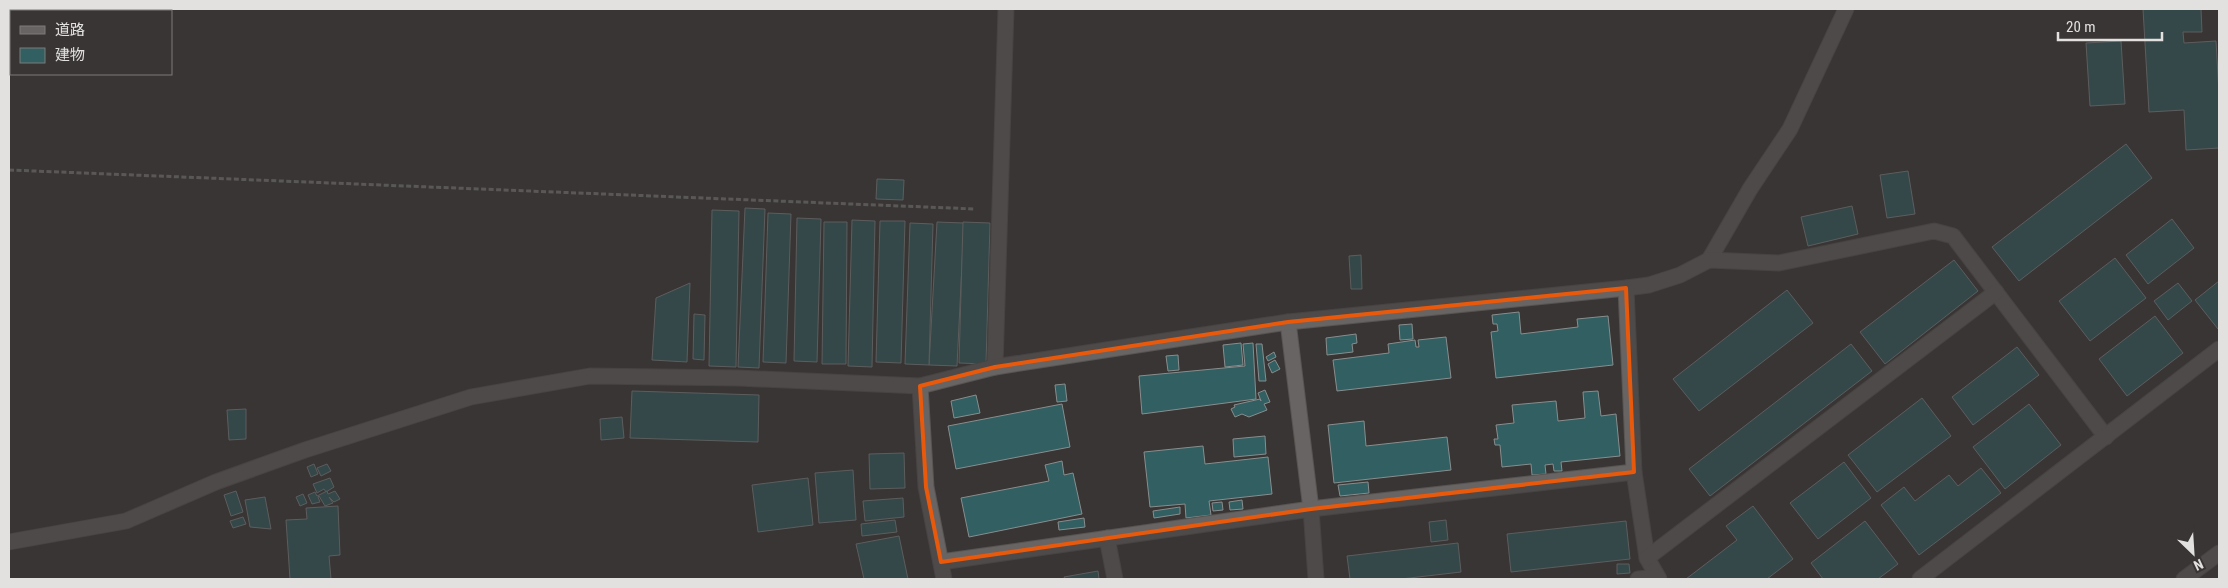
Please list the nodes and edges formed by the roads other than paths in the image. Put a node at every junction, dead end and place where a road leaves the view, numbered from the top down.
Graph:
1 (1006, 9) edge
2 (1846, 9) edge
3 (1709, 260) junction
4 (1626, 288) junction
5 (1996, 292) junction
6 (1288, 322) junction
7 (2219, 349) edge
8 (995, 367) junction
9 (920, 386) junction
10 (2106, 436) junction
11 (1634, 472) junction
12 (1311, 509) junction
13 (1107, 538) junction
14 (9, 542) edge
15 (2219, 553) edge
16 (1647, 558) junction
17 (940, 562) junction
18 (1658, 578) edge
19 (944, 579) edge
20 (1115, 579) edge
21 (1316, 579) edge
22 (1638, 579) edge
23 (1920, 579) edge
24 (2184, 579) edge

1 - 8 street
2 - 3 street
3 - 4 street
3 - 5 street
4 - 6 street
4 - 11 street
5 - 10 street
5 - 16 street
6 - 8 street
6 - 12 street
7 - 10 street
8 - 9 street
9 - 14 street
9 - 17 street
10 - 23 street
11 - 12 street
11 - 16 street
12 - 13 street
12 - 21 street
13 - 17 street
13 - 20 street
15 - 24 street
16 - 18 street
17 - 19 street
18 - 22 street

